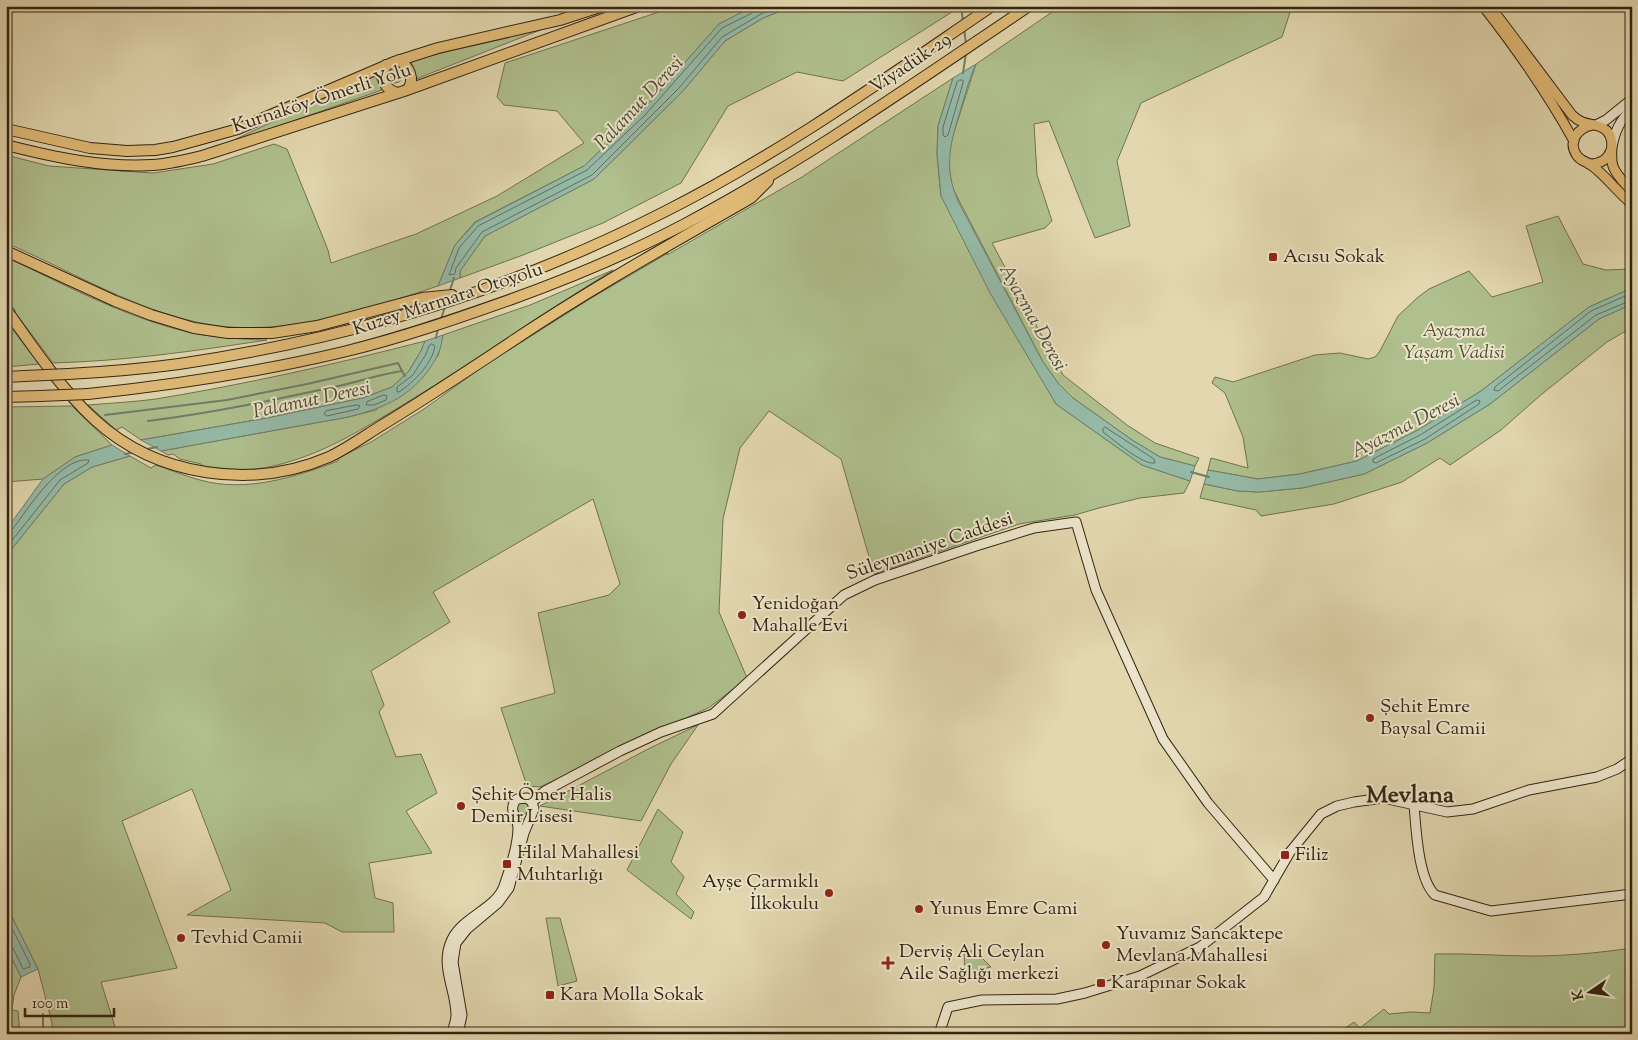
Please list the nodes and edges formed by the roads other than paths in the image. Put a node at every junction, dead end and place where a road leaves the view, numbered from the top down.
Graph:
1 (603, 6) edge
2 (640, 6) edge
3 (992, 6) edge
4 (1029, 6) edge
5 (1483, 6) edge
6 (1490, 6) edge
7 (400, 60) junction
8 (386, 65) junction
9 (408, 90) junction
10 (397, 93) junction
11 (1632, 99) edge
12 (851, 101) joint
13 (1632, 109) edge
14 (862, 118) joint
15 (1596, 125) junction
16 (6, 129) edge
17 (1574, 141) junction
18 (6, 145) edge
19 (1612, 147) junction
20 (1589, 164) junction
21 (778, 172) junction
22 (1632, 191) edge
23 (1632, 204) edge
24 (6, 251) edge
25 (423, 304) junction
26 (6, 309) edge
27 (6, 377) edge
28 (6, 397) edge
29 (1632, 759) edge
30 (532, 802) junction
31 (1414, 805) junction
32 (514, 814) junction
33 (531, 816) junction
34 (1274, 880) junction
35 (1632, 894) edge
36 (461, 931) junction
37 (459, 1018) junction
38 (452, 1034) edge
39 (458, 1034) edge
40 (939, 1034) edge

1 - 7 highway, Kurnaköy-Ömerli Yolu
2 - 9 highway, Kurnaköy-Ömerli Yolu
3 - 12 highway, Viyadük-29
4 - 14 highway, Viyadük-29
5 - 17 main road
6 - 15 main road
7 - 8 highway, Kurnaköy-Ömerli Yolu
7 - 9 highway
8 - 10 highway
8 - 16 highway, Kurnaköy-Ömerli Yolu
9 - 10 highway, Kurnaköy-Ömerli Yolu
10 - 18 highway, Kurnaköy-Ömerli Yolu
11 - 15 street
12 - 25 highway, Kuzey Marmara Otoyolu
13 - 19 street
14 - 21 highway, Kuzey Marmara Otoyolu
15 - 17 main road
15 - 19 main road
17 - 20 main road
19 - 20 main road
19 - 22 main road
20 - 23 main road
21 - 26 highway
21 - 28 highway, Kuzey Marmara Otoyolu, bridge
24 - 25 highway
25 - 27 highway, Kuzey Marmara Otoyolu, bridge
29 - 31 street
30 - 32 street
30 - 33 street
30 - 34 street, Süleymaniye Caddesi
31 - 34 street
31 - 35 street
32 - 33 street
32 - 36 street
33 - 36 street
34 - 40 street
36 - 37 street
37 - 38 street
37 - 39 street

